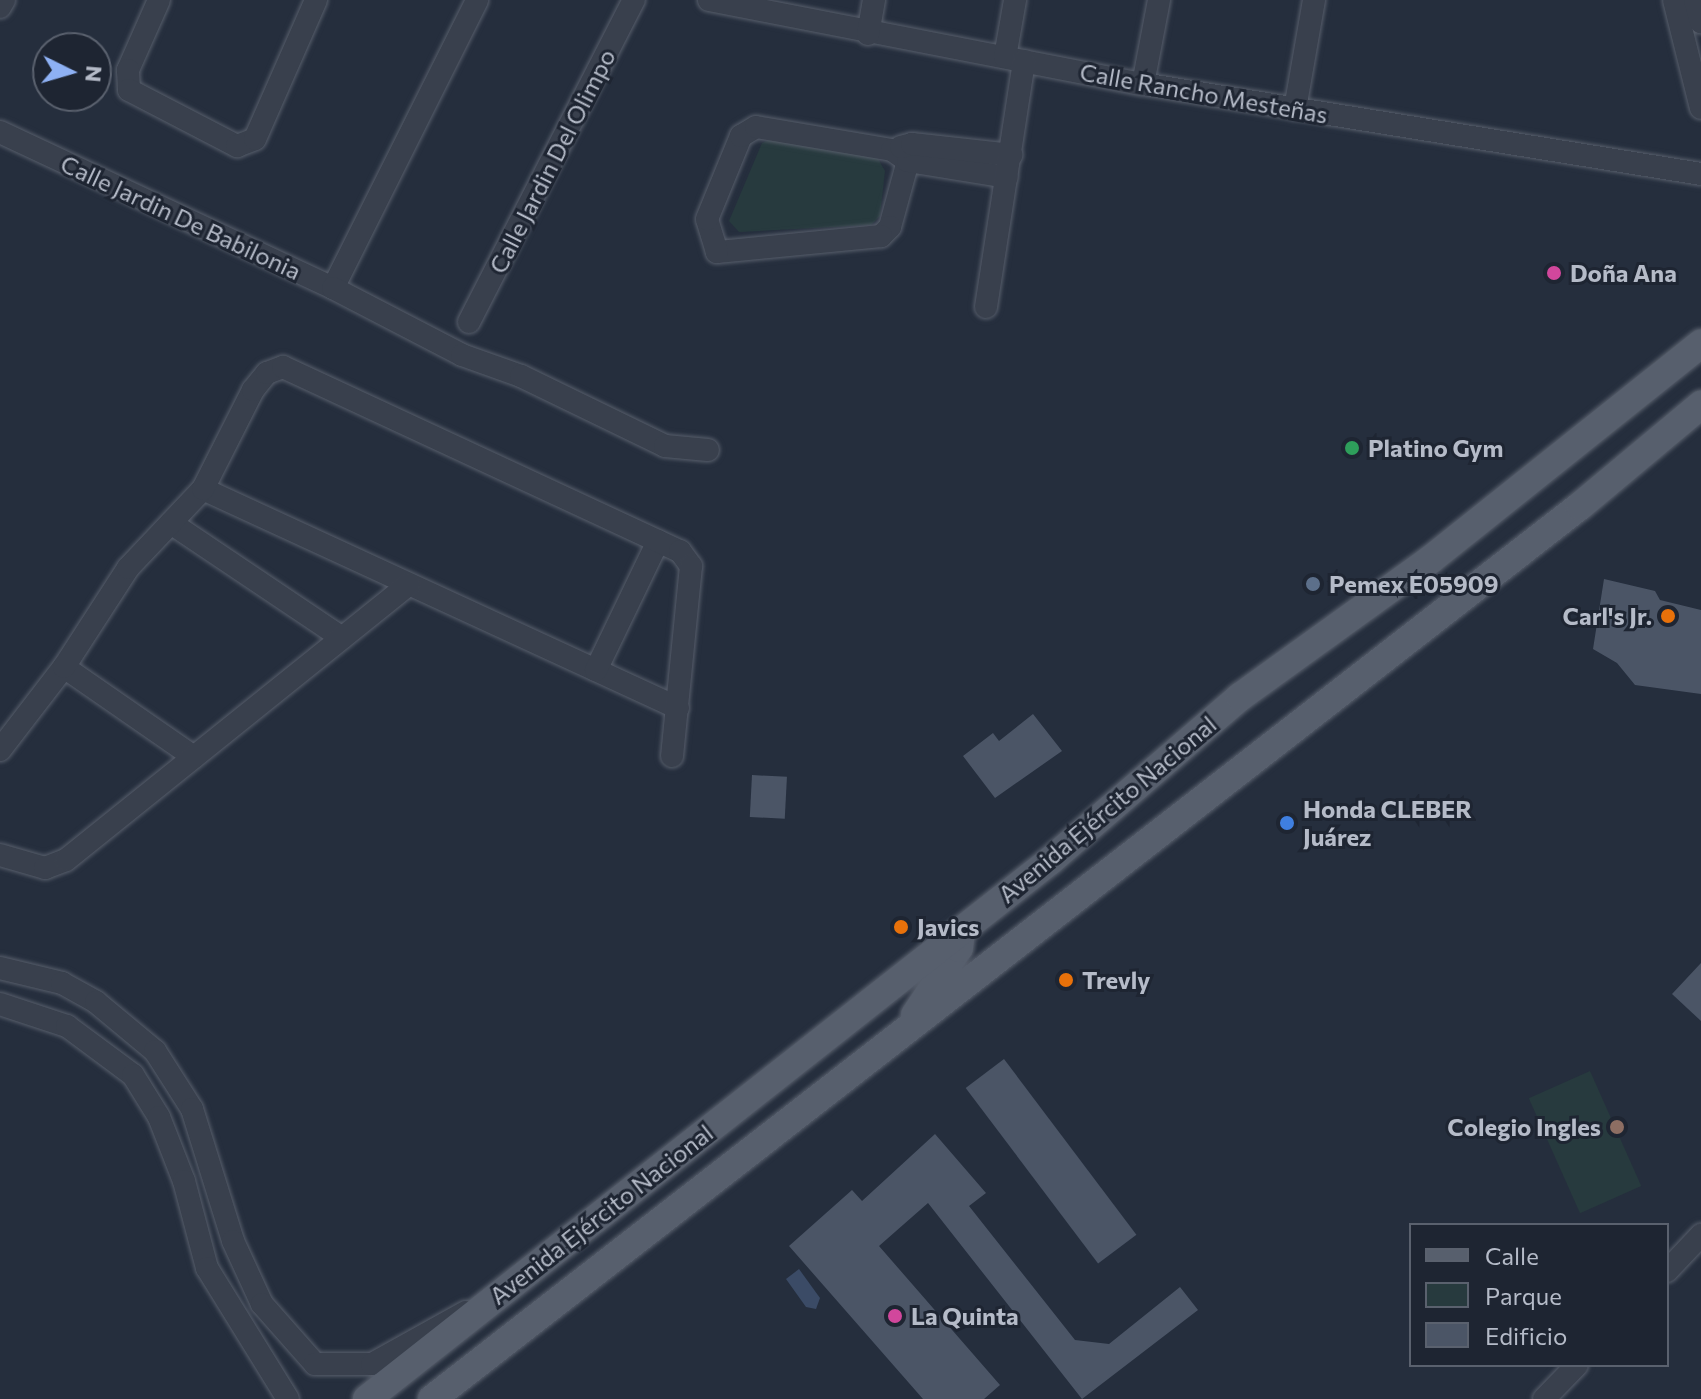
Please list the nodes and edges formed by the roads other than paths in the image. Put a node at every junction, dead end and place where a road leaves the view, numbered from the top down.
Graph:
1 (4, 0) edge
2 (159, 0) edge
3 (316, 0) edge
4 (477, 0) edge
5 (634, 0) edge
6 (709, 0) edge
7 (874, 0) edge
8 (1015, 0) edge
9 (1159, 0) edge
10 (1314, 0) edge
11 (1674, 0) edge
12 (1695, 0) edge
13 (732, 3) edge
14 (0, 7) edge
15 (1701, 22) edge
16 (868, 34) junction
17 (1015, 59) junction
18 (1143, 84) junction
19 (1701, 108) edge
20 (1295, 109) junction
21 (0, 132) edge
22 (904, 151) junction
23 (1009, 166) junction
24 (1701, 174) edge
25 (333, 288) junction
26 (986, 307) dead end
27 (469, 322) dead end
28 (1701, 344) edge
29 (1701, 405) edge
30 (708, 450) dead end
31 (203, 489) junction
32 (171, 523) junction
33 (658, 541) junction
34 (409, 584) junction
35 (342, 638) junction
36 (64, 667) junction
37 (596, 670) junction
38 (678, 708) junction
39 (0, 750) edge
40 (672, 756) dead end
41 (194, 757) junction
42 (0, 855) edge
43 (1051, 860) junction
44 (961, 928) junction
45 (1013, 948) junction
46 (0, 968) edge
47 (0, 1004) edge
48 (909, 1027) junction
49 (155, 1051) junction
50 (133, 1075) junction
51 (1701, 1235) edge
52 (1669, 1269) edge
53 (486, 1305) junction
54 (308, 1355) junction
55 (1575, 1367) edge
56 (284, 1390) edge
57 (367, 1399) edge
58 (432, 1399) edge
59 (1544, 1399) edge

1 - 14 street
2 - 3 street
4 - 25 street
5 - 27 street, Calle Jardin Del Olimpo
6 - 13 street, Calle Rancho Mesteñas
7 - 16 street
8 - 17 street
9 - 18 street
10 - 20 street
11 - 19 street
12 - 15 street
13 - 16 street, Calle Rancho Mesteñas
16 - 17 street, Calle Rancho Mesteñas
17 - 18 street, Calle Rancho Mesteñas
17 - 23 street
18 - 20 street, Calle Rancho Mesteñas
20 - 24 street, Calle Rancho Mesteñas
21 - 25 street, Calle Jardin De Babilonia
22 - 22 street
22 - 23 street
23 - 26 street
25 - 30 street, Calle Jardin De Babilonia
28 - 43 main road, Avenida Ejército Nacional
29 - 45 main road, Avenida Ejército Nacional
31 - 32 street
31 - 33 street
31 - 34 street
32 - 35 street
32 - 36 street
33 - 37 street
33 - 38 street
34 - 35 street
34 - 37 street
35 - 41 street
36 - 39 street
36 - 41 street
37 - 38 street
38 - 40 street
41 - 42 street
43 - 44 main road, Avenida Ejército Nacional
43 - 45 main road
44 - 48 main road
44 - 53 main road, Avenida Ejército Nacional
45 - 48 main road, Avenida Ejército Nacional
46 - 49 street
47 - 50 street
48 - 58 main road, Avenida Ejército Nacional
49 - 50 street
49 - 54 street
50 - 56 street
51 - 52 street
53 - 54 street
53 - 57 main road, Avenida Ejército Nacional
54 - 56 street
55 - 59 street

